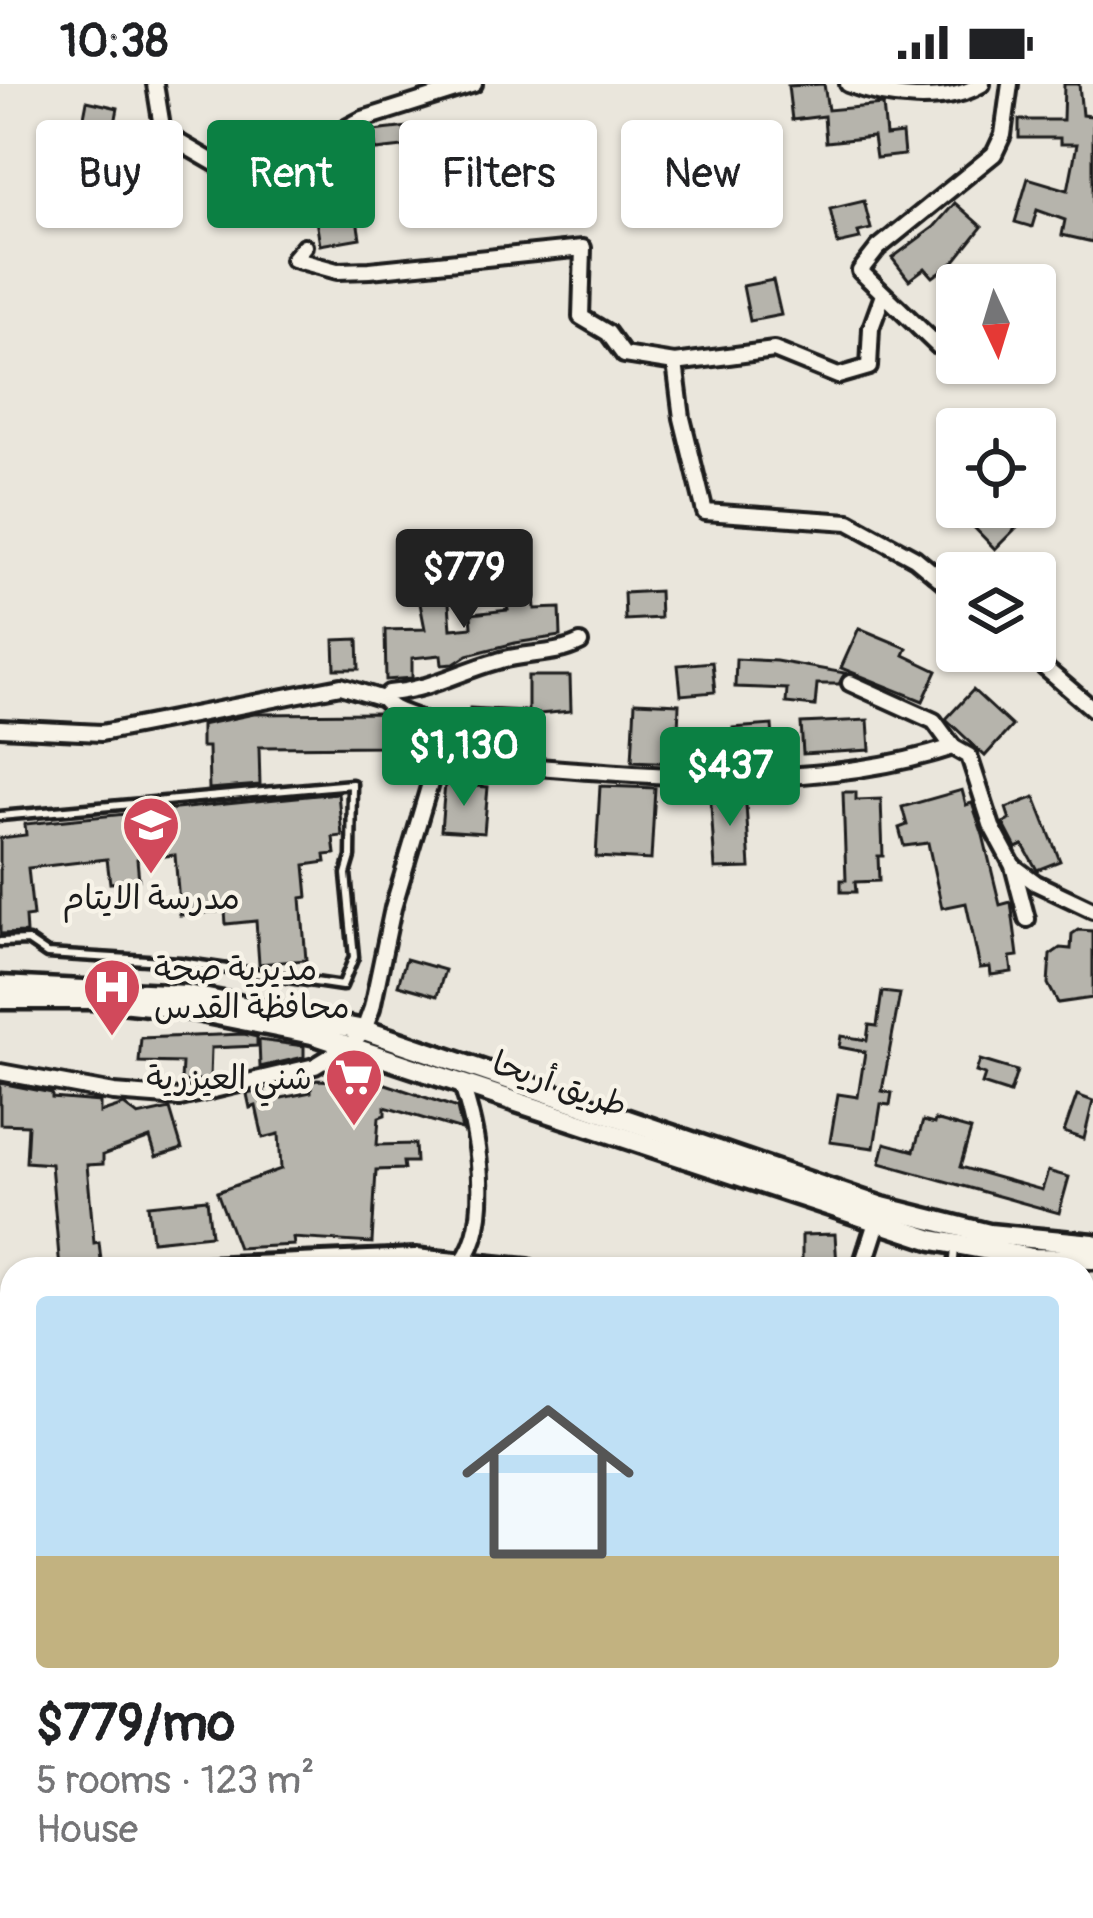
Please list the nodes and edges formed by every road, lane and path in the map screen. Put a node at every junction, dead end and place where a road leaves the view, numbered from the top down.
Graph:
1 (155, 84) edge
2 (474, 84) edge
3 (848, 84) edge
4 (982, 84) edge
5 (1010, 84) edge
6 (304, 246) dead end
7 (883, 296) junction
8 (936, 344) edge
9 (675, 363) junction
10 (936, 576) edge
11 (580, 644) dead end
12 (1050, 672) edge
13 (850, 683) dead end
14 (383, 699) junction
15 (1093, 709) edge
16 (0, 728) edge
17 (953, 747) junction
18 (436, 760) junction
19 (0, 816) edge
20 (1013, 866) junction
21 (1093, 910) edge
22 (1027, 919) dead end
23 (0, 942) edge
24 (0, 986) edge
25 (0, 999) edge
26 (358, 1037) junction
27 (0, 1072) edge
28 (460, 1081) junction
29 (879, 1215) junction
30 (1093, 1244) edge
31 (955, 1245) junction
32 (466, 1257) edge
33 (866, 1257) edge
34 (954, 1257) edge
35 (1026, 1257) edge

1 - 2 street
3 - 4 street
5 - 7 street
6 - 9 street
7 - 8 street
7 - 9 street
9 - 10 street
11 - 14 street
12 - 15 street
13 - 17 street
14 - 16 street
14 - 18 street
17 - 18 street
17 - 20 street
18 - 26 street
19 - 23 lane
20 - 21 street
20 - 22 street
24 - 26 main road, طريق أريحا
25 - 26 main road, طريق أريحا
26 - 27 street
26 - 28 main road, طريق أريحا
26 - 29 main road, طريق أريحا
28 - 29 main road, طريق أريحا
28 - 32 street
29 - 30 main road, طريق أريحا
29 - 31 main road, طريق أريحا
29 - 33 street
31 - 34 lane
31 - 35 main road, طريق أريحا

